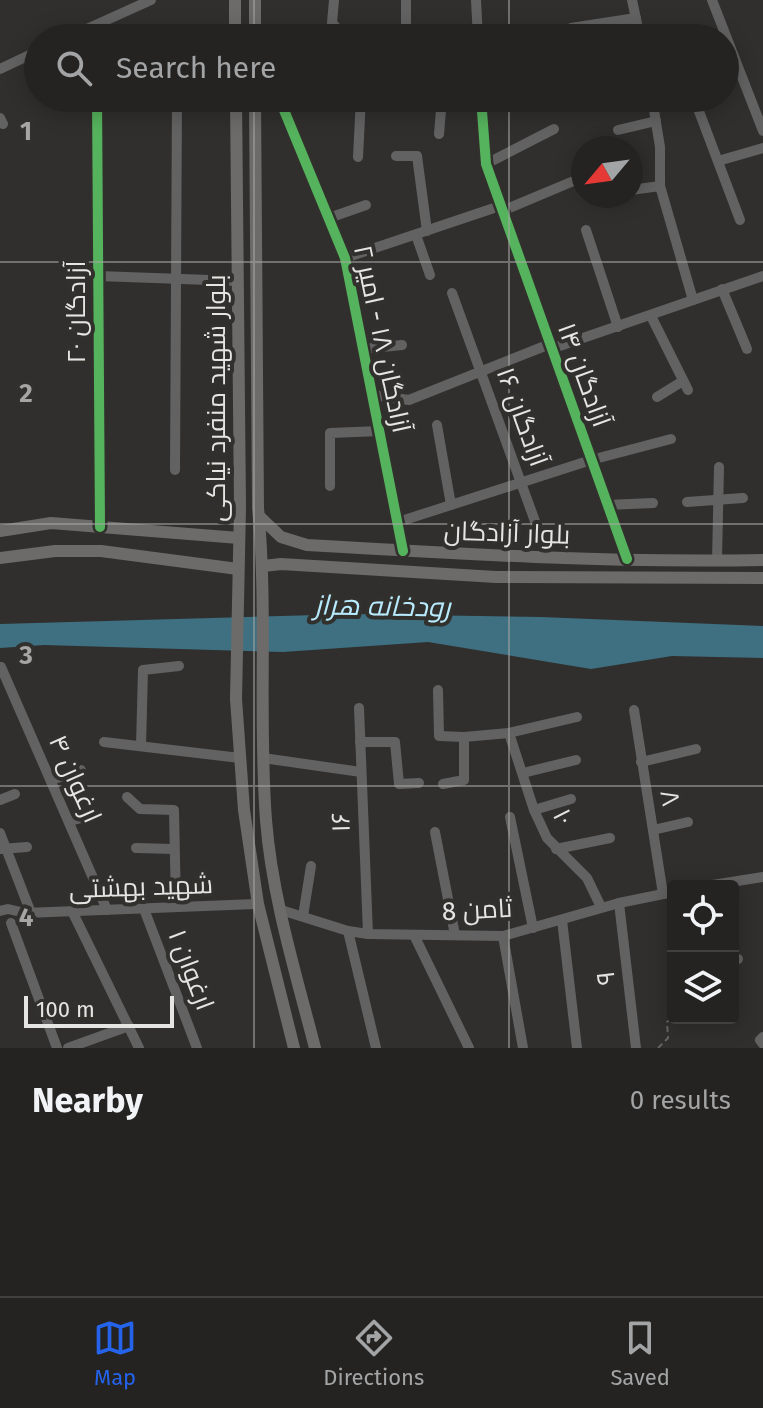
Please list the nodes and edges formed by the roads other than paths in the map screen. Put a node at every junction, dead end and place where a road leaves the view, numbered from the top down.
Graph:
1 (151, 0) edge
2 (235, 0) edge
3 (255, 0) edge
4 (334, 0) edge
5 (406, 0) edge
6 (476, 0) edge
7 (632, 0) edge
8 (712, 0) edge
9 (636, 18) junction
10 (98, 24) edge
11 (235, 24) edge
12 (255, 24) edge
13 (333, 24) edge
14 (406, 24) edge
15 (477, 24) edge
16 (597, 24) edge
17 (637, 24) edge
18 (721, 24) edge
19 (24, 58) edge
20 (0, 69) edge
21 (739, 69) edge
22 (97, 112) edge
23 (177, 112) edge
24 (236, 112) edge
25 (255, 112) edge
26 (285, 112) edge
27 (360, 112) edge
28 (441, 112) edge
29 (482, 112) edge
30 (654, 112) edge
31 (699, 112) edge
32 (656, 121) junction
33 (554, 129) dead end
34 (618, 130) dead end
35 (763, 131) edge
36 (439, 134) dead end
37 (763, 148) edge
38 (396, 156) dead end
39 (358, 157) dead end
40 (718, 161) junction
41 (486, 164) junction
42 (571, 182) edge
43 (660, 186) junction
44 (643, 188) edge
45 (366, 205) dead end
46 (501, 209) junction
47 (329, 218) junction
48 (740, 220) dead end
49 (586, 230) dead end
50 (422, 233) junction
51 (345, 258) junction
52 (430, 275) dead end
53 (98, 276) junction
54 (763, 276) edge
55 (176, 279) junction
56 (238, 281) junction
57 (722, 289) junction
58 (452, 293) dead end
59 (693, 300) junction
60 (651, 316) junction
61 (618, 327) junction
62 (402, 345) dead end
63 (550, 346) junction
64 (363, 349) junction
65 (747, 349) dead end
66 (257, 357) junction
67 (238, 358) junction
68 (482, 371) junction
69 (239, 391) junction
70 (258, 393) junction
71 (372, 395) junction
72 (657, 397) dead end
73 (437, 425) dead end
74 (380, 431) junction
75 (671, 439) dead end
76 (591, 460) junction
77 (719, 467) dead end
78 (175, 470) dead end
79 (522, 482) junction
80 (330, 486) dead end
81 (743, 498) dead end
82 (718, 499) junction
83 (687, 502) dead end
84 (653, 503) dead end
85 (451, 505) junction
86 (607, 505) junction
87 (259, 517) junction
88 (398, 522) junction
89 (100, 527) junction
90 (0, 531) edge
91 (239, 538) junction
92 (101, 551) junction
93 (403, 551) junction
94 (467, 554) junction
95 (548, 557) junction
96 (0, 558) edge
97 (627, 559) junction
98 (763, 560) edge
99 (717, 561) junction
100 (263, 566) junction
101 (238, 569) junction
102 (468, 575) junction
103 (763, 578) edge
104 (179, 666) dead end
105 (1, 667) edge
106 (438, 690) dead end
107 (359, 708) dead end
108 (634, 710) dead end
109 (577, 717) dead end
110 (509, 733) junction
111 (464, 737) junction
112 (104, 742) dead end
113 (360, 742) junction
114 (141, 746) junction
115 (696, 749) dead end
116 (240, 758) junction
117 (263, 758) junction
118 (576, 760) dead end
119 (641, 762) junction
120 (81, 770) dead end
121 (361, 772) junction
122 (523, 773) junction
123 (241, 776) junction
124 (264, 778) junction
125 (51, 780) junction
126 (419, 783) dead end
127 (443, 784) dead end
128 (15, 794) dead end
129 (127, 797) dead end
130 (571, 799) dead end
131 (0, 800) edge
132 (534, 810) junction
133 (95, 815) dead end
134 (510, 817) dead end
135 (69, 821) junction
136 (688, 822) dead end
137 (653, 830) junction
138 (435, 832) dead end
139 (0, 833) edge
140 (610, 838) dead end
141 (27, 847) dead end
142 (136, 848) dead end
143 (3, 849) edge
144 (174, 849) junction
145 (556, 849) junction
146 (311, 866) dead end
147 (763, 877) edge
148 (739, 881) edge
149 (667, 889) edge
150 (667, 893) edge
151 (619, 903) junction
152 (258, 904) junction
153 (176, 907) junction
154 (601, 907) junction
155 (144, 909) junction
156 (107, 910) junction
157 (281, 910) junction
158 (0, 911) edge
159 (72, 911) junction
160 (28, 913) junction
161 (303, 916) junction
162 (562, 920) junction
163 (5, 925) edge
164 (533, 928) junction
165 (348, 931) junction
166 (368, 934) junction
167 (414, 935) junction
168 (455, 935) junction
169 (503, 936) junction
170 (129, 1026) junction
171 (763, 1037) edge
172 (763, 1044) edge
173 (57, 1048) edge
174 (68, 1048) edge
175 (139, 1048) edge
176 (197, 1048) edge
177 (294, 1048) edge
178 (315, 1048) edge
179 (376, 1048) edge
180 (469, 1048) edge
181 (523, 1048) edge
182 (577, 1048) edge
183 (636, 1048) edge

1 - 10 street
2 - 11 main road
3 - 12 main road
4 - 13 street
5 - 14 street
6 - 15 street
7 - 9 street
8 - 18 street
9 - 16 street
9 - 17 street
19 - 20 street
21 - 35 street
22 - 53 street, آزادگان ۲۰
23 - 55 street
24 - 56 main road, بلوار شهید منفرد نیاکی
25 - 66 main road, بلوار شهید منفرد نیاکی
26 - 47 street, آزادگان ۱۸ - امیر ۲
27 - 39 street
28 - 36 street
29 - 41 street, آزادگان ۱۴
30 - 32 street
31 - 40 street
32 - 34 street
32 - 43 street
33 - 41 street
37 - 40 street
38 - 50 street
40 - 48 street
41 - 46 street, آزادگان ۱۴
42 - 46 street
43 - 44 street
43 - 59 street
45 - 47 street
46 - 50 street
46 - 63 street, آزادگان ۱۴
47 - 51 street, آزادگان ۱۸ - امیر ۲
49 - 61 street
50 - 51 street
50 - 52 street
51 - 64 street, آزادگان ۱۸ - امیر ۲
53 - 55 street
53 - 89 street, آزادگان ۲۰
54 - 57 street
55 - 56 street
55 - 78 street
56 - 67 main road, بلوار شهید منفرد نیاکی
57 - 59 street
57 - 65 street
58 - 68 street, آزادگان ۱۶
59 - 60 street
60 - 61 street
60 - 72 street
61 - 63 street
62 - 64 street
63 - 68 street
63 - 76 street, آزادگان ۱۴
64 - 71 street, آزادگان ۱۸ - امیر ۲
66 - 67 main road
66 - 70 main road, بلوار شهید منفرد نیاکی
67 - 69 main road, بلوار شهید منفرد نیاکی
68 - 71 street
68 - 79 street, آزادگان ۱۶
69 - 70 main road
69 - 91 main road, بلوار شهید منفرد نیاکی
70 - 87 main road, بلوار شهید منفرد نیاکی
71 - 74 street, آزادگان ۱۸ - امیر ۲
73 - 85 street
74 - 80 street
74 - 88 street, آزادگان ۱۸ - امیر ۲
75 - 76 street
76 - 79 street
76 - 86 street, آزادگان ۱۴
77 - 82 street
79 - 85 street
79 - 95 street, آزادگان ۱۶
81 - 82 street
82 - 83 street
82 - 99 street
84 - 86 street
85 - 88 street
86 - 97 street, آزادگان ۱۴
87 - 93 main road, بلوار آزادگان
87 - 100 main road, بلوار شهید منفرد نیاکی
88 - 93 street, آزادگان ۱۸ - امیر ۲
89 - 90 main road
89 - 91 main road
89 - 92 main road
91 - 101 main road, بلوار شهید منفرد نیاکی
92 - 96 main road
92 - 101 main road
93 - 94 main road, بلوار آزادگان
94 - 95 main road, بلوار آزادگان
94 - 102 main road
95 - 97 main road, بلوار آزادگان
97 - 99 main road, بلوار آزادگان
98 - 99 main road, بلوار آزادگان
100 - 102 main road, بلوار آزادگان
100 - 117 main road, بلوار شهید منفرد نیاکی
101 - 116 main road, بلوار شهید منفرد نیاکی
102 - 103 main road, بلوار آزادگان
104 - 114 street
105 - 125 street, ارغوان ۴
106 - 111 street
107 - 113 street, ۱۶
108 - 119 street, ۸
109 - 110 street
110 - 111 street
110 - 122 street, ۱۰
111 - 127 street
112 - 114 street
113 - 121 street, ۱۶
113 - 126 street
114 - 116 street
115 - 119 street
116 - 117 main road
116 - 123 main road, بلوار شهید منفرد نیاکی
117 - 121 street
117 - 124 main road, بلوار شهید منفرد نیاکی
118 - 122 street
119 - 137 street, ۸
120 - 125 street
121 - 166 street, ۱۶
122 - 132 street, ۱۰
123 - 124 main road
123 - 152 main road, بلوار شهید منفرد نیاکی
124 - 157 main road, بلوار شهید منفرد نیاکی
125 - 135 street, ارغوان ۴
128 - 131 street
129 - 144 street
130 - 132 street
132 - 145 street, ۱۰
133 - 135 street
134 - 164 street
135 - 156 street, ارغوان ۴
136 - 137 street
137 - 149 street, ۸
138 - 168 street
139 - 143 street
140 - 145 street
141 - 143 street
142 - 144 street
143 - 160 street
144 - 153 street
145 - 154 street, ۱۰
146 - 161 street
147 - 148 street
150 - 151 street, ثامن 8
151 - 154 street, ثامن 8
151 - 183 street, ۹
152 - 153 street, شهید بهشتی
152 - 177 main road, بلوار شهید منفرد نیاکی
153 - 155 street, شهید بهشتی
154 - 162 street, ثامن 8
155 - 156 street, شهید بهشتی
155 - 176 street, ارغوان ۱
156 - 159 street, شهید بهشتی
157 - 161 street, ثامن 8
157 - 178 main road, بلوار شهید منفرد نیاکی
158 - 160 street, شهید بهشتی
159 - 160 street, شهید بهشتی
159 - 170 street
160 - 163 street
161 - 165 street, ثامن 8
162 - 164 street, ثامن 8
162 - 182 street
163 - 173 street
164 - 169 street, ثامن 8
165 - 166 street, ثامن 8
165 - 179 street
166 - 167 street, ثامن 8
167 - 168 street, ثامن 8
167 - 180 street
168 - 169 street, ثامن 8
169 - 181 street
170 - 174 street
170 - 175 street
171 - 172 street

